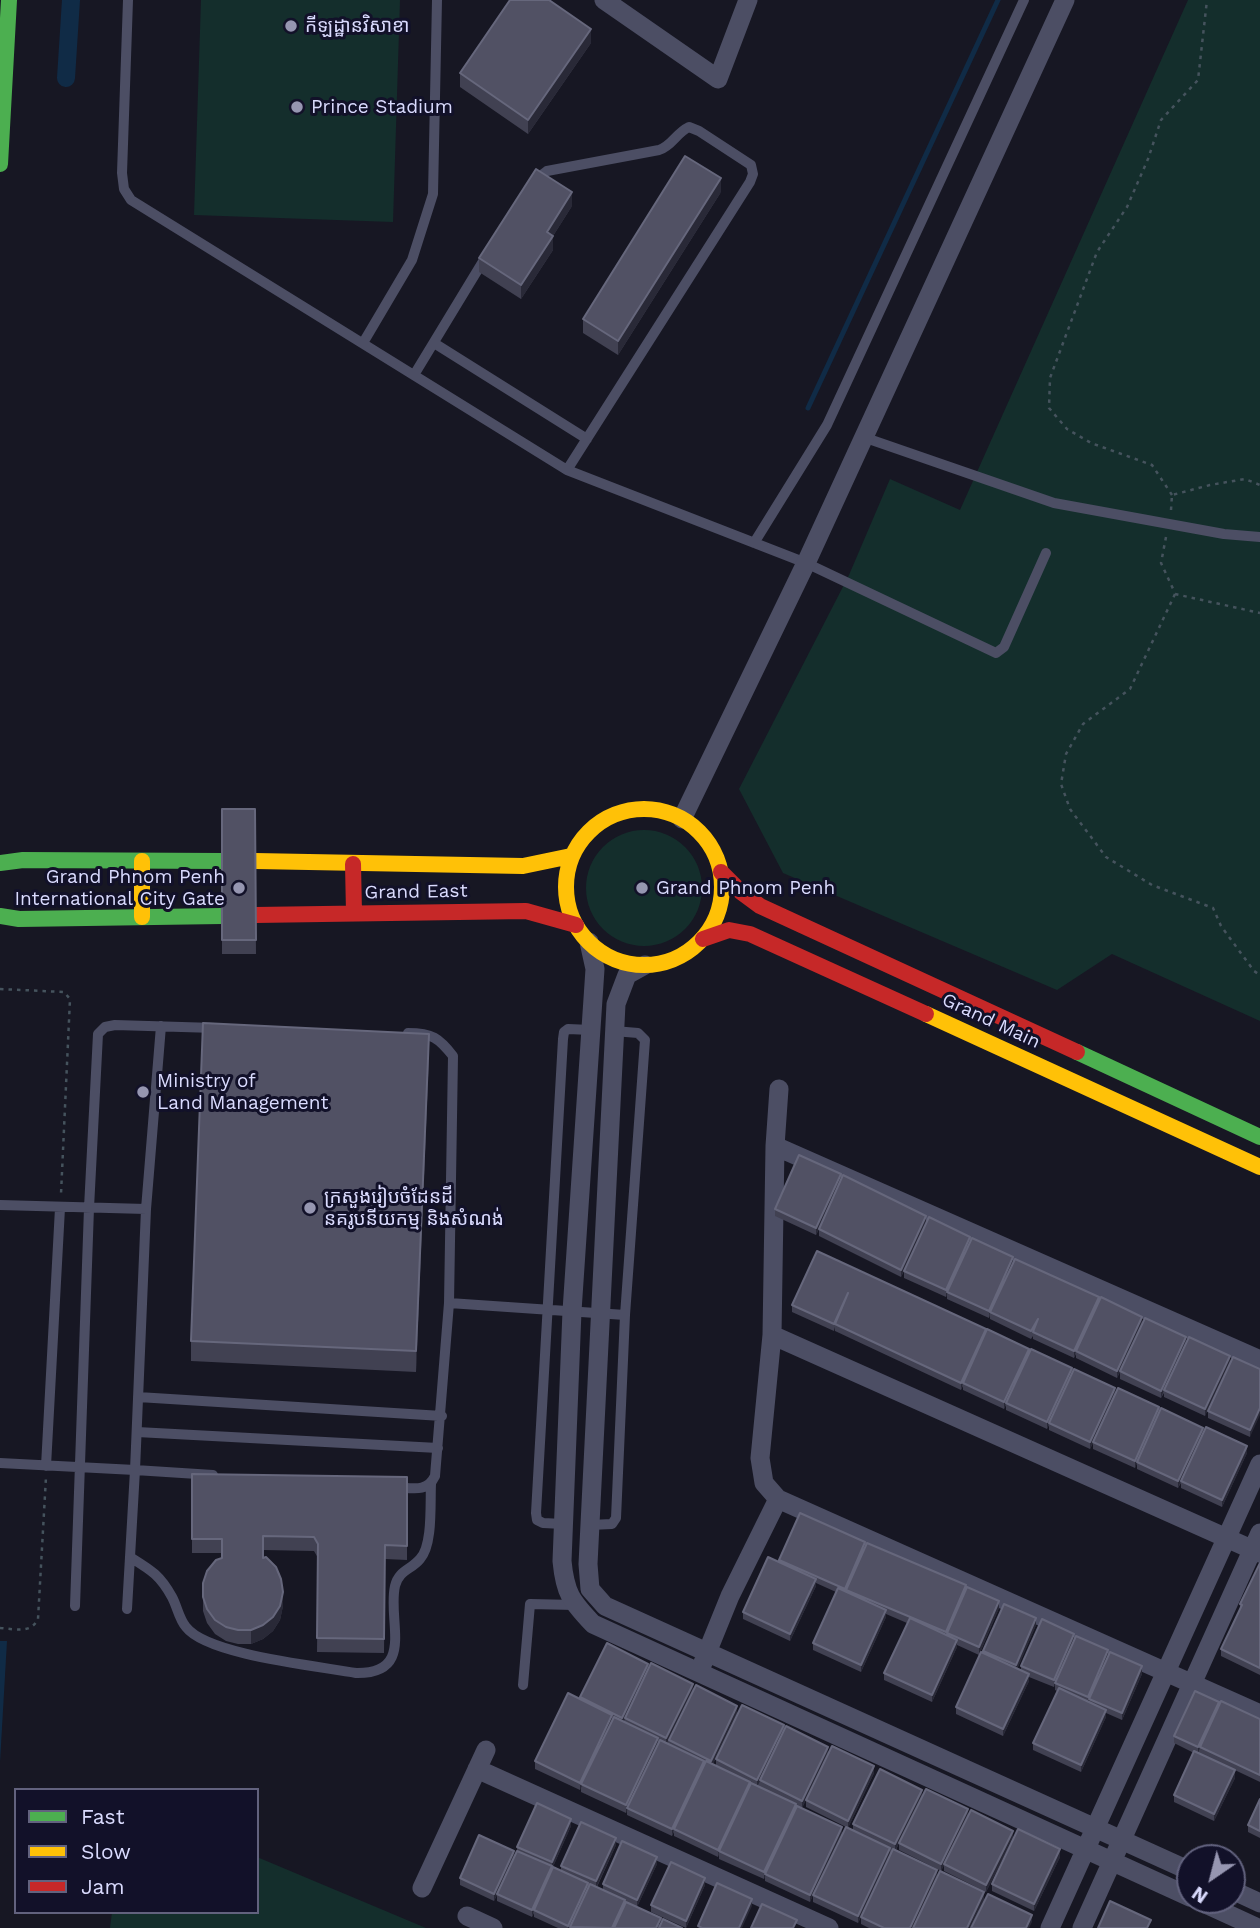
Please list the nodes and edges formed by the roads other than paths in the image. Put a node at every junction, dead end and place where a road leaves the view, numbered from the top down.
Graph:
1 (9, 0) edge
2 (128, 0) edge
3 (437, 0) edge
4 (604, 0) edge
5 (748, 0) edge
6 (1024, 0) edge
7 (1065, 0) edge
8 (1, 117) edge
9 (0, 164) edge
10 (529, 187) edge
11 (488, 254) edge
12 (363, 343) junction
13 (434, 343) junction
14 (414, 375) junction
15 (863, 437) junction
16 (587, 439) junction
17 (567, 470) junction
18 (1260, 537) edge
19 (754, 543) junction
20 (1046, 553) dead end
21 (806, 563) junction
22 (682, 819) junction
23 (572, 856) junction
24 (142, 861) junction
25 (222, 861) edge
26 (255, 861) edge
27 (0, 863) edge
28 (354, 864) junction
29 (721, 872) junction
30 (354, 914) junction
31 (255, 915) edge
32 (0, 916) edge
33 (222, 916) edge
34 (142, 917) junction
35 (576, 925) junction
36 (703, 939) junction
37 (589, 942) junction
38 (645, 965) junction
39 (161, 1026) junction
40 (230, 1028) edge
41 (591, 1030) junction
42 (614, 1031) junction
43 (398, 1033) edge
44 (779, 1089) dead end
45 (1260, 1137) edge
46 (775, 1146) junction
47 (1260, 1167) edge
48 (0, 1205) edge
49 (61, 1208) junction
50 (89, 1208) junction
51 (146, 1209) junction
52 (449, 1303) junction
53 (547, 1310) junction
54 (572, 1311) junction
55 (599, 1313) junction
56 (625, 1315) junction
57 (772, 1335) junction
58 (1260, 1360) edge
59 (138, 1397) junction
60 (442, 1416) junction
61 (137, 1433) junction
62 (438, 1448) junction
63 (0, 1463) edge
64 (1260, 1464) edge
65 (46, 1466) junction
66 (80, 1468) junction
67 (135, 1470) junction
68 (218, 1476) edge
69 (431, 1485) junction
70 (384, 1486) edge
71 (778, 1499) junction
72 (563, 1524) junction
73 (590, 1525) junction
74 (1227, 1538) junction
75 (1257, 1545) edge
76 (130, 1557) junction
77 (594, 1595) junction
78 (575, 1605) junction
79 (75, 1606) dead end
80 (127, 1609) dead end
81 (708, 1653) junction
82 (1166, 1671) junction
83 (698, 1672) junction
84 (1192, 1683) junction
85 (523, 1685) dead end
86 (1260, 1714) edge
87 (486, 1750) dead end
88 (477, 1769) junction
89 (1095, 1828) junction
90 (1122, 1840) junction
91 (1085, 1849) junction
92 (1112, 1861) junction
93 (1176, 1865) edge
94 (422, 1888) dead end
95 (1176, 1891) edge
96 (1228, 1914) edge
97 (467, 1916) dead end
98 (493, 1928) edge
99 (829, 1928) edge
100 (1050, 1928) edge
101 (1082, 1928) edge
102 (1258, 1928) edge

1 - 8 street
2 - 12 lane
3 - 12 lane
4 - 5 street
6 - 19 lane
7 - 15 street
8 - 9 street
10 - 16 lane
11 - 13 lane
12 - 14 lane
13 - 14 lane
13 - 16 lane
14 - 17 lane
15 - 18 lane
15 - 21 street
16 - 17 lane
17 - 19 lane
19 - 21 lane
20 - 21 lane
21 - 22 street
22 - 23 street
22 - 29 street
23 - 28 street, Grand East
23 - 35 street
24 - 25 street
24 - 27 street
24 - 34 street
26 - 28 street, Grand East
28 - 30 street
29 - 36 street
29 - 45 street, Grand Main
30 - 31 street, Grand East
30 - 35 street, Grand East
32 - 34 street
33 - 34 street
35 - 37 street
36 - 38 street
36 - 47 street, Grand Main
37 - 38 street
37 - 41 street
38 - 42 street
39 - 40 lane
39 - 50 lane
39 - 51 lane
41 - 53 lane
41 - 54 street
42 - 55 street
42 - 56 lane
43 - 52 lane
44 - 46 street
46 - 57 street
46 - 58 street
48 - 49 lane
49 - 50 lane
49 - 65 lane
50 - 51 lane
50 - 66 lane
51 - 59 lane
52 - 53 lane
52 - 60 lane
53 - 54 lane
53 - 72 lane
54 - 55 lane
54 - 72 street
55 - 56 lane
55 - 73 street
56 - 73 lane
57 - 71 street
57 - 74 street
59 - 60 lane
59 - 61 lane
60 - 62 lane
61 - 62 lane
61 - 67 lane
62 - 69 lane
63 - 65 lane
64 - 74 street
65 - 66 lane
66 - 67 lane
66 - 79 lane
67 - 68 lane
67 - 76 lane
69 - 70 lane
69 - 76 lane
71 - 81 street
71 - 82 street
72 - 73 street
72 - 78 street
73 - 77 street
74 - 75 street
74 - 82 street
75 - 84 street
76 - 80 lane
77 - 78 street
77 - 81 street
78 - 83 street
78 - 85 lane
81 - 83 street
81 - 89 street
82 - 84 street
82 - 89 street
83 - 91 street
84 - 86 street
84 - 90 street
87 - 88 street
88 - 94 street
88 - 99 street
89 - 90 street
89 - 91 street
90 - 92 street
90 - 93 street
91 - 92 street
91 - 100 street
92 - 95 street
92 - 101 street
96 - 102 street
97 - 98 street

